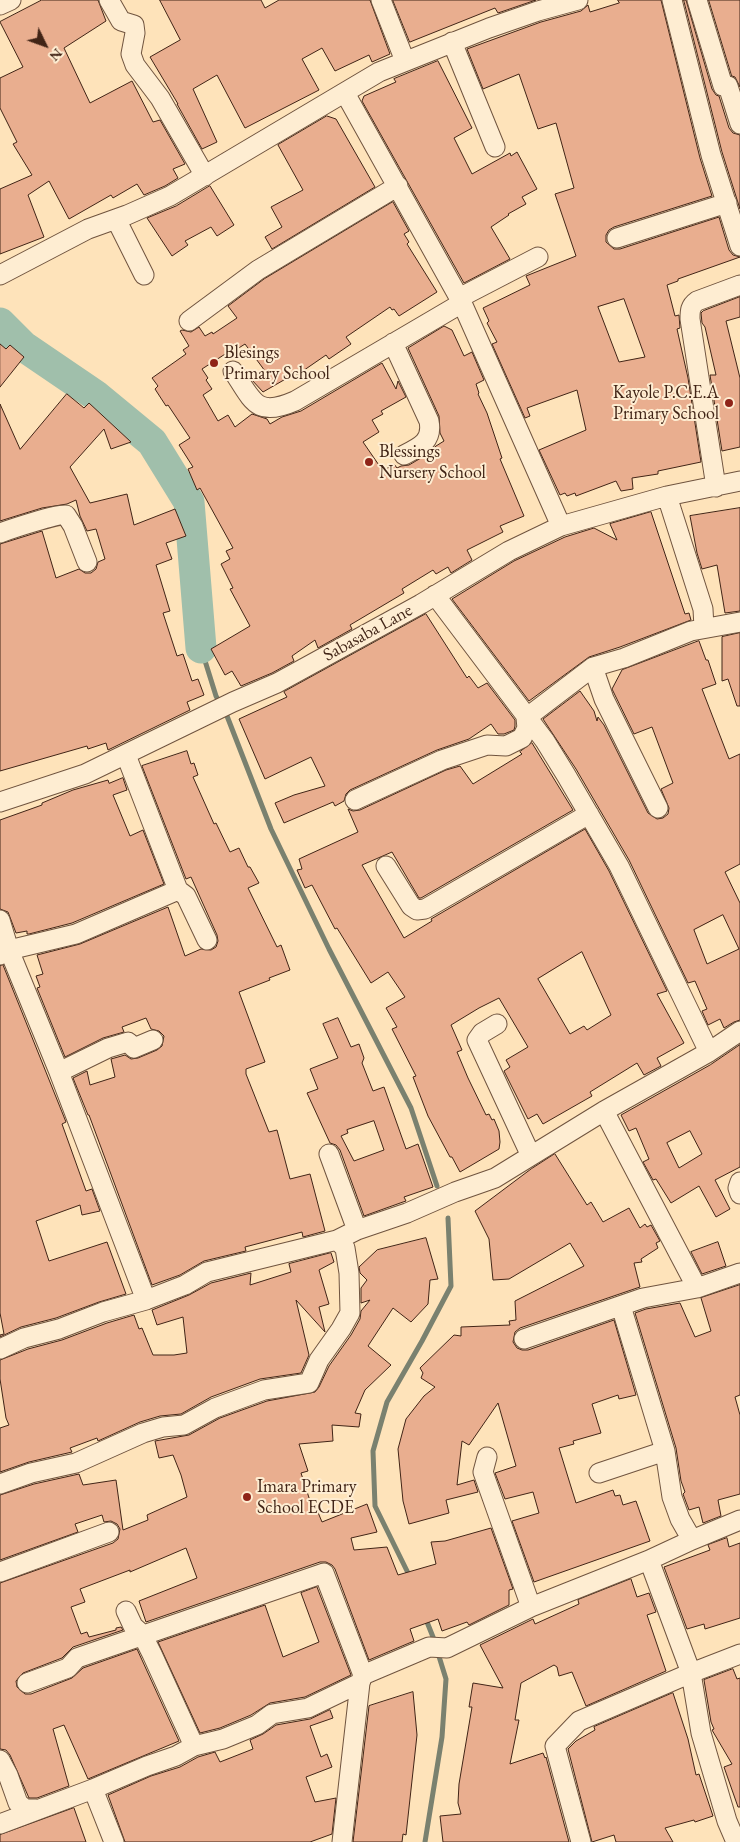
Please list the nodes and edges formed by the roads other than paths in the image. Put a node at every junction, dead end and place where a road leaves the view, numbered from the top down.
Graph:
1 (11, 0) edge
2 (109, 0) edge
3 (381, 0) edge
4 (578, 0) edge
5 (583, 0) edge
6 (672, 0) edge
7 (697, 0) edge
8 (0, 6) edge
9 (452, 42) junction
10 (405, 61) junction
11 (734, 84) edge
12 (345, 93) junction
13 (740, 124) edge
14 (495, 147) dead end
15 (205, 176) junction
16 (398, 186) junction
17 (727, 203) junction
18 (116, 220) junction
19 (617, 238) dead end
20 (740, 246) edge
21 (538, 257) dead end
22 (3, 274) edge
23 (144, 275) dead end
24 (740, 284) edge
25 (461, 301) junction
26 (189, 321) dead end
27 (393, 343) junction
28 (233, 371) dead end
29 (404, 454) dead end
30 (740, 481) edge
31 (716, 487) junction
32 (667, 496) junction
33 (561, 526) junction
34 (0, 533) edge
35 (87, 562) dead end
36 (435, 595) junction
37 (740, 622) edge
38 (704, 628) junction
39 (593, 667) junction
40 (526, 718) junction
41 (126, 755) junction
42 (355, 800) dead end
43 (0, 802) edge
44 (658, 808) dead end
45 (589, 814) junction
46 (386, 866) dead end
47 (178, 890) junction
48 (0, 920) edge
49 (207, 940) dead end
50 (5, 952) edge
51 (497, 1024) dead end
52 (740, 1031) edge
53 (153, 1040) dead end
54 (709, 1052) junction
55 (60, 1072) junction
56 (604, 1111) junction
57 (329, 1154) dead end
58 (532, 1156) junction
59 (740, 1182) edge
60 (740, 1194) edge
61 (357, 1230) junction
62 (337, 1240) junction
63 (740, 1273) edge
64 (697, 1288) junction
65 (146, 1300) junction
66 (621, 1306) junction
67 (524, 1339) dead end
68 (0, 1349) edge
69 (665, 1451) junction
70 (487, 1457) dead end
71 (600, 1473) dead end
72 (0, 1484) edge
73 (740, 1520) edge
74 (109, 1532) dead end
75 (692, 1540) junction
76 (649, 1560) junction
77 (0, 1572) edge
78 (531, 1607) junction
79 (126, 1611) dead end
80 (142, 1634) junction
81 (740, 1654) edge
82 (691, 1673) junction
83 (362, 1679) junction
84 (27, 1683) dead end
85 (194, 1746) junction
86 (0, 1760) edge
87 (93, 1789) junction
88 (36, 1809) junction
89 (0, 1824) edge
90 (114, 1842) edge
91 (342, 1842) edge
92 (581, 1842) edge
93 (736, 1842) edge

1 - 8 street
2 - 15 street
3 - 10 street
4 - 5 street
4 - 9 street
6 - 17 street
7 - 11 street
9 - 10 street
9 - 14 street
10 - 12 street
11 - 13 street
12 - 15 street
12 - 16 street
15 - 18 street
16 - 25 street
16 - 26 street
17 - 19 street
17 - 20 street
18 - 22 street
18 - 23 street
21 - 25 street
24 - 31 street
25 - 27 street
25 - 33 street
27 - 28 street
27 - 29 street
30 - 31 street, Sabasaba Lane
31 - 32 street, Sabasaba Lane
32 - 33 street, Sabasaba Lane
32 - 38 street
33 - 36 street, Sabasaba Lane
34 - 35 street
36 - 40 street
36 - 41 street, Sabasaba Lane
37 - 38 street
38 - 39 street
39 - 40 street
39 - 44 street
40 - 42 street
40 - 45 street
41 - 43 street, Sabasaba Lane
41 - 47 street
45 - 46 street
45 - 54 street
47 - 49 street
47 - 50 street
48 - 50 street
50 - 55 street
51 - 58 street
52 - 54 street
53 - 55 street
54 - 56 street
55 - 65 street
56 - 58 street
56 - 64 street
57 - 61 street
58 - 61 street
59 - 60 street
61 - 62 street
62 - 65 street
62 - 72 street
63 - 64 street
64 - 66 street
65 - 68 street
66 - 67 street
66 - 69 street
69 - 71 street
69 - 75 street
70 - 78 street
73 - 75 street
74 - 77 street
75 - 76 street
76 - 78 street
76 - 82 street
78 - 83 street
79 - 80 street
80 - 83 street
80 - 84 street
80 - 85 street
81 - 82 street
82 - 92 street
82 - 93 street
83 - 85 street
83 - 91 street
85 - 87 street
86 - 88 street
87 - 88 street
87 - 90 street
88 - 89 street

